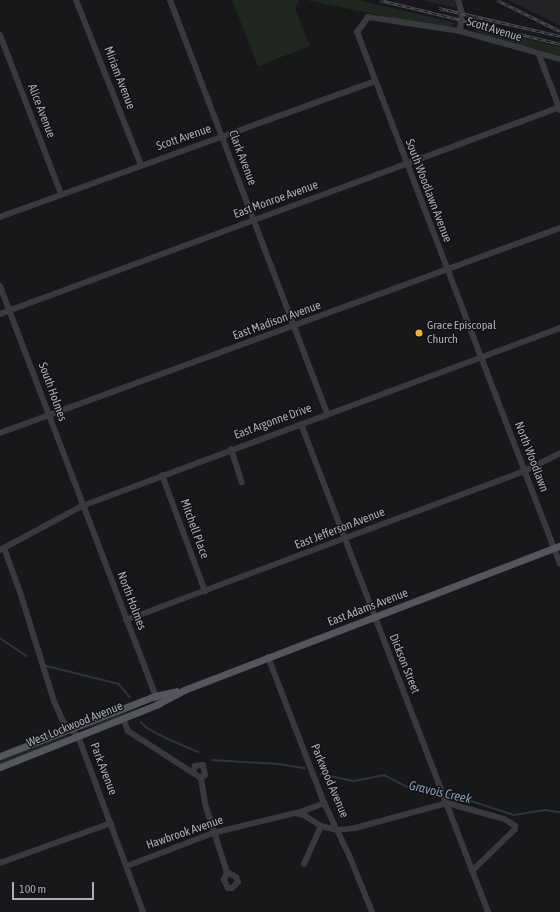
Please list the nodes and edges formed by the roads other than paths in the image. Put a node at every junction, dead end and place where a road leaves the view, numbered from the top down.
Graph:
1 (76, 0) edge
2 (170, 0) edge
3 (458, 0) edge
4 (460, 31) junction
5 (357, 32) joint
6 (0, 35) edge
7 (539, 55) junction
8 (560, 59) edge
9 (375, 81) junction
10 (560, 108) edge
11 (222, 136) junction
12 (407, 164) junction
13 (141, 165) junction
14 (61, 194) junction
15 (0, 217) edge
16 (254, 220) junction
17 (560, 228) edge
18 (446, 270) junction
19 (0, 286) edge
20 (9, 310) junction
21 (0, 314) edge
22 (295, 327) junction
23 (560, 328) edge
24 (481, 357) junction
25 (49, 414) junction
26 (327, 414) junction
27 (301, 424) junction
28 (0, 433) edge
29 (231, 449) junction
30 (560, 453) edge
31 (525, 471) junction
32 (162, 474) junction
33 (242, 482) dead end
34 (82, 506) junction
35 (345, 539) junction
36 (557, 547) edge
37 (2, 549) edge
38 (560, 564) edge
39 (204, 591) junction
40 (374, 617) junction
41 (126, 620) junction
42 (268, 658) junction
43 (184, 690) junction
44 (155, 696) junction
45 (158, 704) junction
46 (123, 718) junction
47 (70, 729) junction
48 (78, 736) junction
49 (0, 756) edge
50 (0, 767) edge
51 (193, 772) junction
52 (201, 778) junction
53 (447, 803) junction
54 (324, 804) junction
55 (298, 813) junction
56 (111, 823) junction
57 (321, 826) junction
58 (337, 830) junction
59 (213, 833) junction
60 (0, 863) edge
61 (304, 864) dead end
62 (127, 866) junction
63 (472, 871) junction
64 (227, 872) dead end
65 (141, 911) edge
66 (372, 912) edge
67 (488, 912) edge

1 - 13 street, Miriam Avenue
2 - 11 street, Clark Avenue
3 - 4 street
4 - 5 street, Scott Avenue
4 - 7 street, Scott Avenue
5 - 9 street, South Woodlawn Avenue
6 - 14 street, Alice Avenue
7 - 8 street, Scott Avenue
7 - 10 street
9 - 11 street, Scott Avenue
9 - 12 street, South Woodlawn Avenue
10 - 12 street, East Monroe Avenue
11 - 13 street, Scott Avenue
11 - 16 street, Clark Avenue
12 - 16 street, East Monroe Avenue
12 - 18 street, South Woodlawn Avenue
13 - 14 street, Scott Avenue
14 - 15 street, Scott Avenue
16 - 20 street, East Monroe Avenue
16 - 22 street, Clark Avenue
17 - 18 street, East Madison Avenue
18 - 22 street, East Madison Avenue
18 - 24 street, South Woodlawn Avenue
19 - 20 street, South Holmes
20 - 21 street, East Monroe Avenue
20 - 25 street, South Holmes
22 - 25 street, East Madison Avenue
22 - 26 street, Clark Avenue
23 - 24 street, East Argonne Drive
24 - 26 street, East Argonne Drive
24 - 31 street, North Woodlawn
25 - 28 street, East Madison Avenue
25 - 34 street, South Holmes
26 - 27 street, East Argonne Drive
27 - 29 street, East Argonne Drive
27 - 35 street, Dickson Street
29 - 32 street, East Argonne Drive
29 - 33 street
30 - 31 street, East Jefferson Avenue
31 - 35 street, East Jefferson Avenue
31 - 36 street, North Woodlawn
32 - 34 street, East Argonne Drive
32 - 39 street, Mitchell Place
34 - 37 street, East Argonne Drive
34 - 41 street, North Holmes
35 - 39 street, East Jefferson Avenue
35 - 40 street, Dickson Street
36 - 38 street, North Woodlawn
36 - 40 main road, East Adams Avenue
37 - 47 street, Park Avenue
39 - 41 street, East Jefferson Avenue
40 - 42 main road, East Adams Avenue
40 - 53 street, Dickson Street
41 - 44 street, North Holmes
42 - 43 main road, East Adams Avenue
42 - 54 street, Parkwood Avenue
43 - 44 main road, East Adams Avenue
43 - 45 main road, East Adams Avenue
44 - 45 street, North Holmes
44 - 47 main road, West Lockwood Avenue
45 - 46 main road, West Lockwood Avenue
46 - 48 main road, West Lockwood Avenue
46 - 51 street
47 - 48 street, Park Avenue
47 - 49 main road, West Lockwood Avenue
48 - 50 main road, West Lockwood Avenue
48 - 56 street, Park Avenue
51 - 52 street
51 - 52 street
52 - 59 street
53 - 58 street
53 - 63 street, Dickson Street
53 - 63 street
54 - 55 street, Hawbrook Avenue
54 - 58 street, Parkwood Avenue
55 - 57 street
55 - 59 street, Hawbrook Avenue
56 - 60 street
56 - 62 street, Park Avenue
57 - 58 street
57 - 61 street
58 - 66 street, Parkwood Avenue
59 - 62 street, Hawbrook Avenue
59 - 64 street
62 - 65 street, Park Avenue
63 - 67 street, Dickson Street

